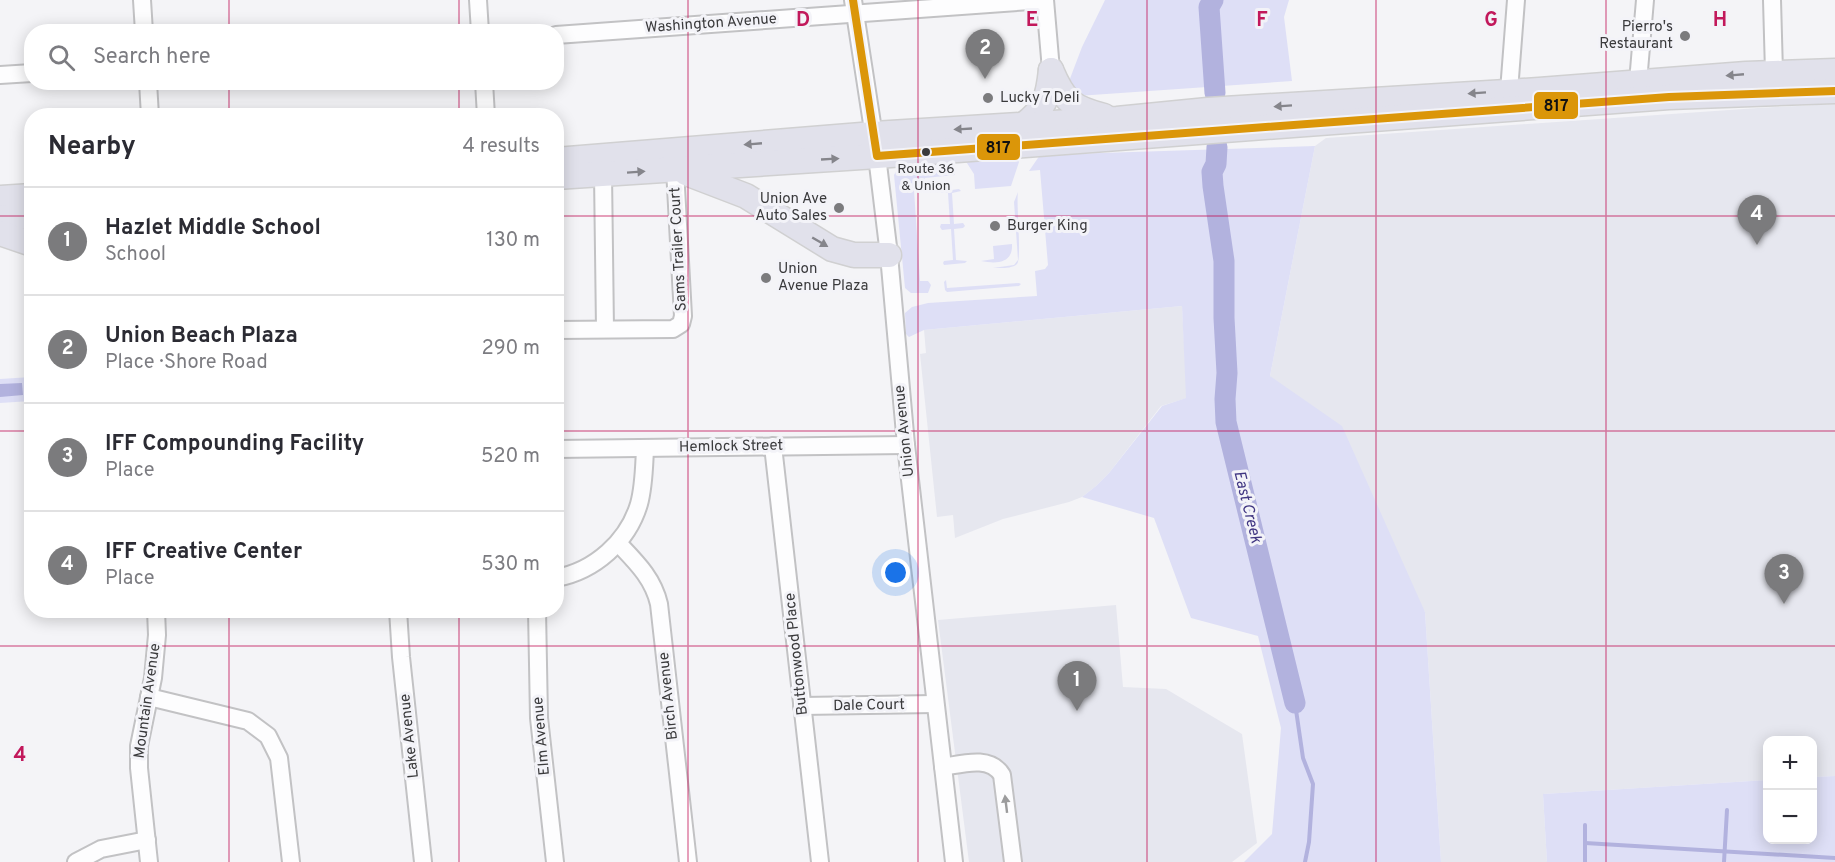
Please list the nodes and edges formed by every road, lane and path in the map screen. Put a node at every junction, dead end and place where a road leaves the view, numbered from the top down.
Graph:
1 (142, 0) edge
2 (478, 0) edge
3 (1045, 0) edge
4 (1516, 0) edge
5 (1645, 0) edge
6 (1772, 0) edge
7 (854, 7) edge
8 (144, 24) edge
9 (480, 24) edge
10 (564, 34) edge
11 (1051, 70) junction
12 (1835, 70) edge
13 (1774, 72) junction
14 (24, 74) edge
15 (0, 75) edge
16 (1638, 82) junction
17 (148, 90) edge
18 (484, 90) edge
19 (1509, 91) junction
20 (1835, 91) edge
21 (150, 108) edge
22 (486, 108) edge
23 (1117, 119) junction
24 (1022, 126) junction
25 (876, 145) junction
26 (564, 160) edge
27 (675, 169) junction
28 (603, 174) junction
29 (564, 176) edge
30 (24, 196) edge
31 (0, 198) edge
32 (24, 216) edge
33 (0, 218) edge
34 (0, 233) edge
35 (24, 241) edge
36 (890, 255) junction
37 (605, 329) junction
38 (564, 330) edge
39 (906, 445) junction
40 (773, 446) junction
41 (564, 449) edge
42 (645, 449) junction
43 (618, 543) junction
44 (564, 576) edge
45 (156, 618) edge
46 (399, 618) edge
47 (537, 618) edge
48 (149, 697) junction
49 (935, 704) junction
50 (802, 706) junction
51 (943, 766) junction
52 (147, 840) junction
53 (76, 862) edge
54 (149, 862) edge
55 (291, 862) edge
56 (423, 862) edge
57 (555, 862) edge
58 (688, 862) edge
59 (820, 862) edge
60 (954, 862) edge
61 (1013, 862) edge

1 - 8 street
2 - 9 street
3 - 7 street, Washington Avenue
3 - 11 street
4 - 19 street
5 - 16 street
6 - 13 street
7 - 10 street, Washington Avenue
7 - 25 street, Union Avenue
11 - 23 highway
11 - 24 highway
12 - 13 highway
13 -> 16 highway
14 - 15 street
16 - 19 highway
17 - 21 street
18 - 22 street
19 -> 23 highway
20 - 25 highway
23 - 24 highway
24 -> 25 highway
25 -> 26 highway
27 -> 25 highway
25 - 36 street, Union Avenue
28 -> 27 highway
27 -> 36 highway
27 - 37 street, Sams Trailer Court
28 - 29 highway
28 - 37 street
30 - 31 highway
32 - 33 highway
34 - 35 highway
36 - 39 street, Union Avenue
37 - 38 street, Sams Trailer Court
39 - 40 street, Hemlock Street
39 - 49 street, Union Avenue
40 - 42 street, Hemlock Street
40 - 50 street, Buttonwood Place
41 - 42 street, Hemlock Street
42 - 43 street
43 - 44 street
43 - 58 street, Birch Avenue
45 - 48 street, Mountain Avenue
46 - 56 street, Lake Avenue
47 - 57 street, Elm Avenue
48 - 52 street, Mountain Avenue
48 - 55 street
49 - 50 street, Dale Court
49 - 51 street, Union Avenue
50 - 59 street, Buttonwood Place
51 - 60 street, Union Avenue
61 -> 51 street
52 - 53 street
52 - 54 street, Mountain Avenue

